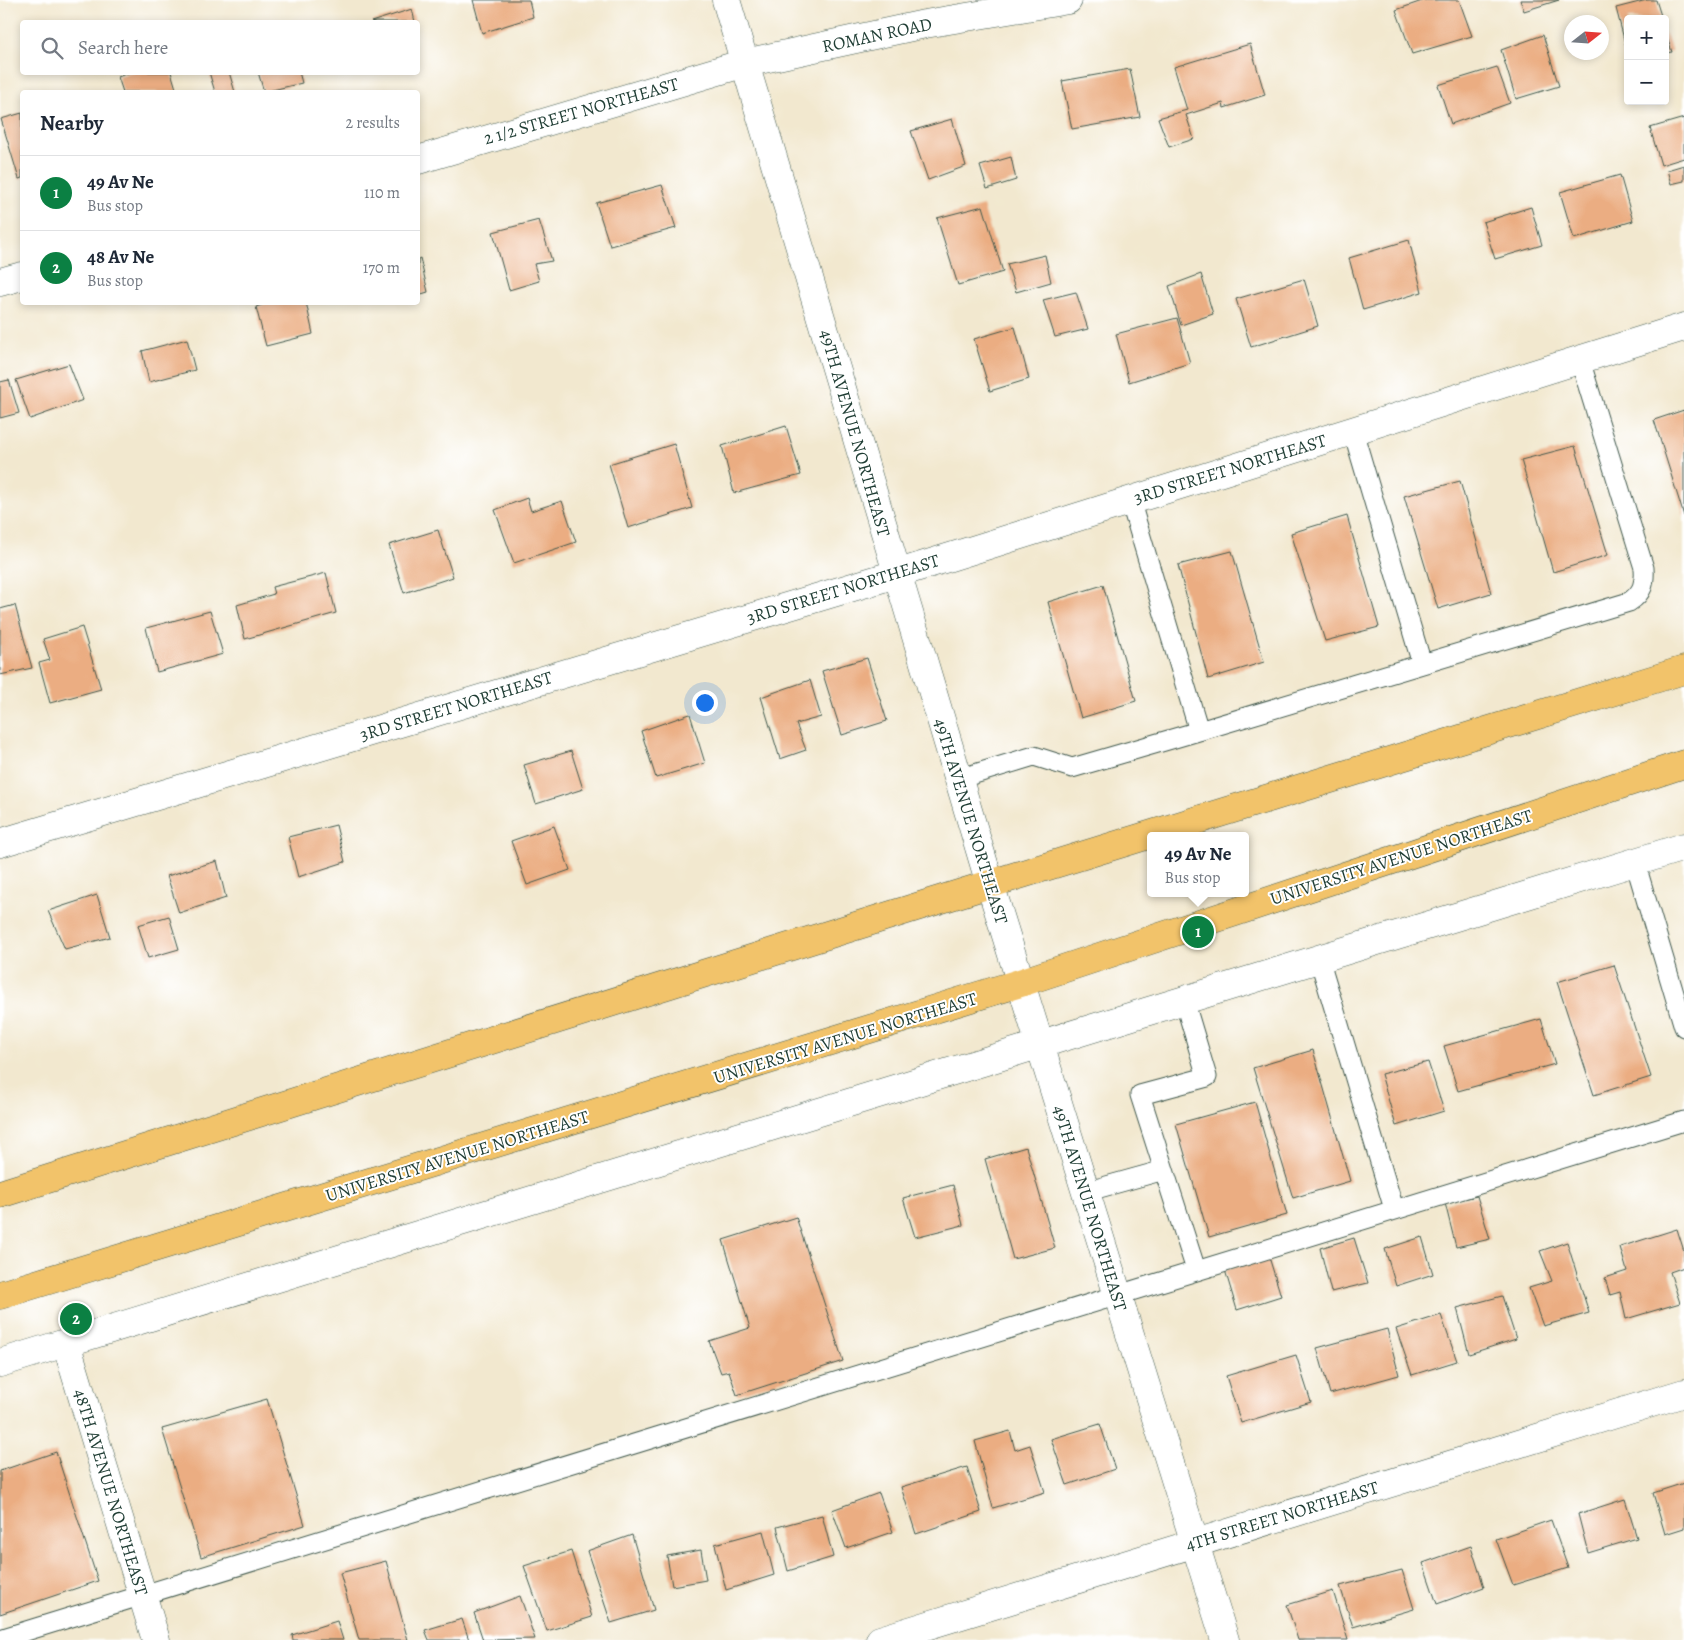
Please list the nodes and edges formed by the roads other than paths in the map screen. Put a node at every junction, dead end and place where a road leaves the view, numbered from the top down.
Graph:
1 (726, 0) edge
2 (1068, 0) edge
3 (746, 63) junction
4 (420, 159) edge
5 (20, 277) edge
6 (0, 282) edge
7 (1684, 327) edge
8 (1580, 360) junction
9 (1353, 431) junction
10 (1130, 500) junction
11 (896, 574) junction
12 (1422, 664) junction
13 (1684, 670) edge
14 (1199, 731) junction
15 (1684, 764) edge
16 (958, 779) junction
17 (1159, 832) edge
18 (1147, 836) edge
19 (0, 843) edge
20 (1684, 846) edge
21 (1635, 862) junction
22 (990, 884) junction
23 (1319, 958) junction
24 (1020, 983) junction
25 (1184, 1000) junction
26 (1684, 1027) edge
27 (1040, 1044) junction
28 (1684, 1120) edge
29 (1164, 1170) junction
30 (1085, 1192) junction
31 (0, 1194) edge
32 (1394, 1209) junction
33 (1196, 1270) junction
34 (1117, 1294) junction
35 (0, 1295) edge
36 (66, 1343) junction
37 (0, 1363) edge
38 (1684, 1393) edge
39 (1195, 1543) junction
40 (142, 1594) junction
41 (0, 1638) edge
42 (156, 1640) edge
43 (880, 1640) edge
44 (1225, 1640) edge

1 - 3 street, 49TH AVENUE NORTHEAST
2 - 3 street, ROMAN ROAD
3 - 4 street, 2 1/2 STREET NORTHEAST
3 - 11 street, 49TH AVENUE NORTHEAST
5 - 6 street
7 - 8 street, 3RD STREET NORTHEAST
8 - 9 street, 3RD STREET NORTHEAST
8 - 12 lane
9 - 10 street, 3RD STREET NORTHEAST
9 - 12 lane
10 - 11 street, 3RD STREET NORTHEAST
10 - 14 lane
11 - 16 street, 49TH AVENUE NORTHEAST
11 - 19 street, 3RD STREET NORTHEAST
12 - 14 lane
13 - 17 main road
14 - 16 lane
15 - 24 main road, UNIVERSITY AVENUE NORTHEAST
16 - 22 street, 49TH AVENUE NORTHEAST
18 - 22 main road
20 - 21 street
21 - 23 street
21 - 26 lane
22 - 24 street, 49TH AVENUE NORTHEAST
22 - 31 main road
23 - 25 street
23 - 32 lane
24 - 27 street, 49TH AVENUE NORTHEAST
24 - 35 main road, UNIVERSITY AVENUE NORTHEAST
25 - 27 street
25 - 29 lane
27 - 30 street, 49TH AVENUE NORTHEAST
27 - 36 street
28 - 32 lane
29 - 30 lane
29 - 33 lane
30 - 34 street, 49TH AVENUE NORTHEAST
32 - 33 lane
33 - 34 lane
34 - 39 street, 49TH AVENUE NORTHEAST
34 - 40 lane
36 - 37 street
36 - 40 street, 48TH AVENUE NORTHEAST
38 - 39 street, 4TH STREET NORTHEAST
39 - 43 street, 4TH STREET NORTHEAST
39 - 44 street, 49TH AVENUE NORTHEAST
40 - 41 lane
40 - 42 street, 48TH AVENUE NORTHEAST

